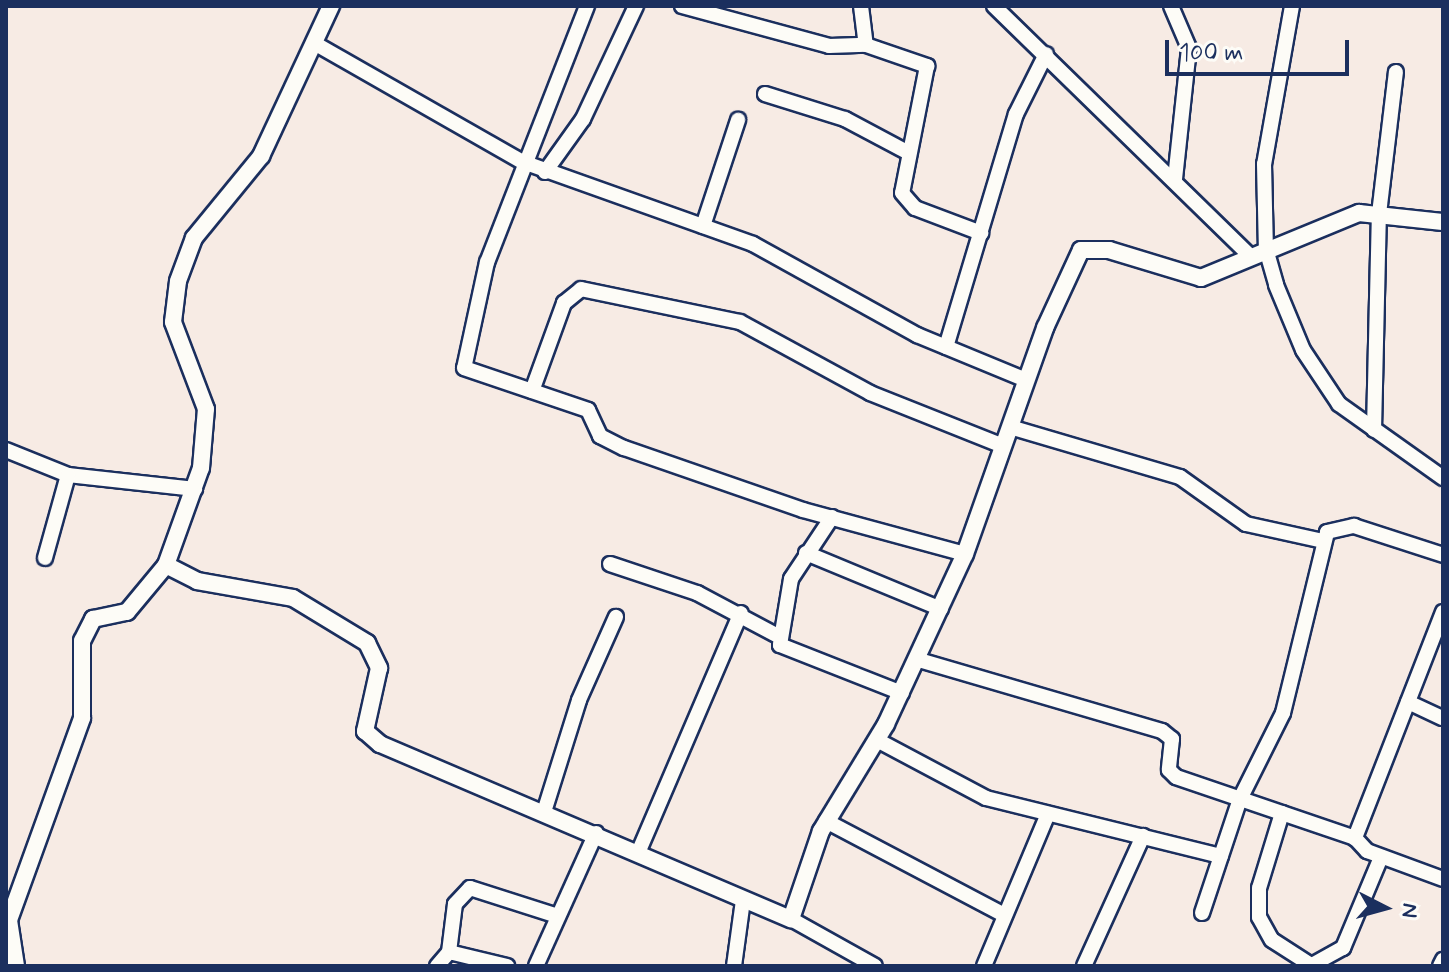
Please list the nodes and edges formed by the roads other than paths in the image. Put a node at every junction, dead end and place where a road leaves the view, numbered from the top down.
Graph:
1 (331, 6) edge
2 (587, 6) edge
3 (636, 6) edge
4 (682, 6) edge
5 (861, 6) edge
6 (994, 6) edge
7 (1171, 6) edge
8 (1292, 6) edge
9 (314, 43) junction
10 (866, 45) junction
11 (1046, 54) junction
12 (1396, 72) dead end
13 (765, 94) dead end
14 (738, 120) dead end
15 (909, 153) junction
16 (523, 162) junction
17 (545, 172) junction
18 (1175, 179) junction
19 (1379, 214) junction
20 (1443, 222) edge
21 (703, 226) junction
22 (981, 233) junction
23 (1266, 249) junction
24 (1250, 256) junction
25 (946, 347) junction
26 (1026, 380) junction
27 (532, 391) junction
28 (1010, 427) junction
29 (1374, 430) junction
30 (1003, 446) junction
31 (6, 450) edge
32 (68, 475) junction
33 (1443, 478) edge
34 (195, 489) junction
35 (832, 517) junction
36 (1323, 541) junction
37 (806, 553) junction
38 (965, 554) junction
39 (1443, 555) edge
40 (45, 558) dead end
41 (610, 564) dead end
42 (166, 565) junction
43 (941, 609) junction
44 (1443, 612) edge
45 (741, 613) junction
46 (616, 617) dead end
47 (778, 636) junction
48 (919, 660) junction
49 (902, 693) junction
50 (1408, 702) junction
51 (1443, 718) edge
52 (877, 740) junction
53 (1240, 799) junction
54 (544, 812) junction
55 (1282, 813) junction
56 (1048, 814) junction
57 (826, 821) junction
58 (596, 833) junction
59 (1143, 836) junction
60 (1355, 838) junction
61 (638, 853) junction
62 (1221, 856) junction
63 (1381, 857) junction
64 (1443, 879) edge
65 (743, 900) junction
66 (1202, 913) dead end
67 (1004, 915) junction
68 (558, 916) junction
69 (791, 919) junction
70 (449, 952) junction
71 (1443, 960) edge
72 (16, 966) edge
73 (437, 966) edge
74 (507, 966) edge
75 (536, 966) edge
76 (734, 966) edge
77 (875, 966) edge
78 (984, 966) edge
79 (1084, 966) edge
80 (1310, 966) edge
81 (1440, 966) edge

1 - 9 street
2 - 16 street
3 - 17 street
4 - 10 street
5 - 10 street
6 - 11 street
7 - 18 street
8 - 23 street
9 - 16 street
9 - 34 street
10 - 15 street
11 - 18 street
11 - 22 street
12 - 19 street
13 - 15 street
14 - 21 street
15 - 22 street
16 - 17 street
16 - 27 street
17 - 21 street
18 - 24 street
19 - 20 street
19 - 23 street
19 - 29 street
21 - 25 street
22 - 25 street
23 - 24 street
23 - 29 street
24 - 26 street
25 - 26 street
26 - 28 street
27 - 30 street
27 - 35 street
28 - 30 street
28 - 36 street
29 - 33 street
30 - 38 street
31 - 32 street
32 - 34 street
32 - 40 street
34 - 42 street
35 - 37 street
35 - 38 street
36 - 39 street
36 - 53 street
37 - 43 street
37 - 47 street
38 - 43 street
41 - 45 street
42 - 54 street
42 - 72 street
43 - 48 street
44 - 50 street
45 - 47 street
45 - 61 street
46 - 54 street
47 - 49 street
48 - 49 street
48 - 53 street
49 - 52 street
50 - 51 street
50 - 60 street
52 - 56 street
52 - 57 street
53 - 55 street
53 - 62 street
54 - 58 street
55 - 60 street
55 - 80 street
56 - 59 street
56 - 67 street
57 - 67 street
57 - 69 street
58 - 61 street
58 - 68 street
59 - 62 street
59 - 79 street
60 - 63 street
61 - 65 street
62 - 66 street
63 - 64 street
63 - 80 street
65 - 69 street
65 - 76 street
67 - 78 street
68 - 70 street
68 - 75 street
69 - 77 street
70 - 73 street
70 - 74 street
71 - 81 street

